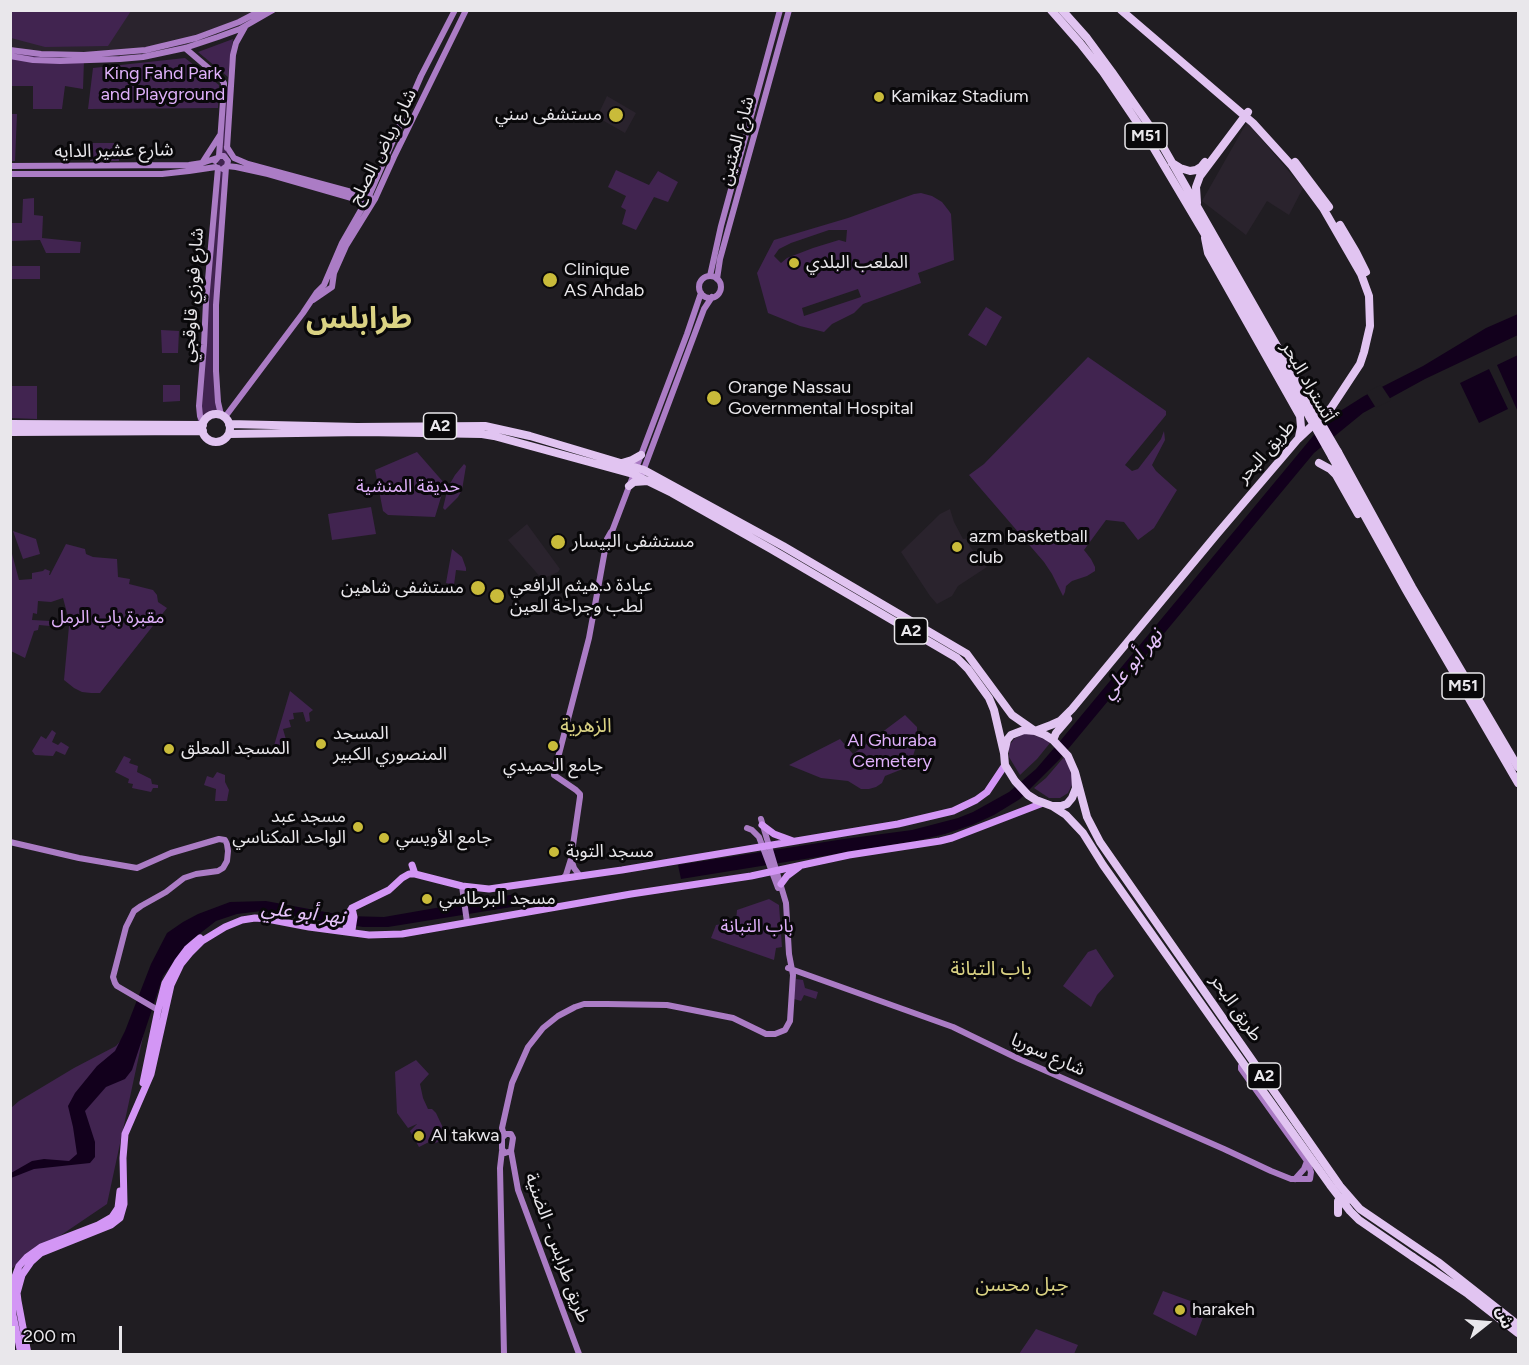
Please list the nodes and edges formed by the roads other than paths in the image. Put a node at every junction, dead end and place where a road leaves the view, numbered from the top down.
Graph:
1 (262, 10) edge
2 (273, 10) edge
3 (455, 10) edge
4 (466, 10) edge
5 (780, 10) edge
6 (789, 10) edge
7 (1051, 10) edge
8 (1062, 10) edge
9 (1121, 10) edge
10 (1127, 10) edge
11 (246, 26) junction
12 (447, 27) junction
13 (456, 32) junction
14 (185, 48) junction
15 (10, 50) edge
16 (10, 56) edge
17 (228, 85) junction
18 (1244, 112) junction
19 (220, 134) junction
20 (227, 147) junction
21 (391, 156) junction
22 (221, 157) junction
23 (202, 163) junction
24 (1172, 163) junction
25 (10, 166) edge
26 (217, 167) junction
27 (226, 167) junction
28 (10, 174) edge
29 (729, 198) junction
30 (736, 200) junction
31 (370, 201) junction
32 (1198, 208) junction
33 (1205, 234) junction
34 (1228, 267) junction
35 (713, 278) junction
36 (701, 293) junction
37 (712, 297) junction
38 (204, 345) junction
39 (216, 346) junction
40 (201, 389) junction
41 (217, 389) junction
42 (1300, 416) junction
43 (225, 419) junction
44 (10, 424) edge
45 (1315, 425) junction
46 (203, 426) junction
47 (10, 432) edge
48 (229, 434) junction
49 (1298, 439) junction
50 (641, 455) junction
51 (622, 463) junction
52 (1319, 463) dead end
53 (640, 474) junction
54 (628, 486) junction
55 (1409, 589) junction
56 (934, 639) junction
57 (1486, 727) junction
58 (1035, 731) junction
59 (1053, 740) junction
60 (1004, 753) junction
61 (1005, 765) junction
62 (1518, 767) edge
63 (1075, 772) junction
64 (1518, 783) edge
65 (1047, 805) junction
66 (762, 822) joint
67 (747, 828) dead end
68 (11, 842) edge
69 (796, 842) junction
70 (766, 848) junction
71 (571, 859) junction
72 (412, 865) dead end
73 (803, 865) junction
74 (774, 868) junction
75 (415, 873) junction
76 (580, 876) junction
77 (563, 878) junction
78 (781, 884) junction
79 (462, 886) junction
80 (467, 918) junction
81 (349, 928) junction
82 (790, 968) junction
83 (156, 1010) junction
84 (1243, 1062) junction
85 (155, 1063) junction
86 (504, 1135) junction
87 (502, 1151) junction
88 (511, 1151) junction
89 (1307, 1161) junction
90 (1293, 1179) junction
91 (1338, 1213) dead end
92 (1403, 1237) junction
93 (1494, 1310) junction
94 (17, 1320) junction
95 (1518, 1325) edge
96 (1518, 1333) edge
97 (21, 1354) edge
98 (28, 1354) edge
99 (504, 1354) edge
100 (579, 1354) edge

1 - 15 street
2 - 11 street
3 - 12 street, شارع رياض الصلح
4 - 13 street, شارع رياض الصلح
5 - 29 street, شارع المئتين
6 - 30 street, شارع المئتين
7 - 33 highway, أتستراد البحر / M51
8 - 24 highway, أتستراد البحر / M51
9 - 18 highway, طريق البحر
10 - 18 highway, طريق البحر
11 - 14 street
11 - 17 street
12 - 13 street
12 - 21 street, شارع رياض الصلح
13 - 21 street, شارع رياض الصلح
14 - 16 street
14 - 17 street
17 - 19 street
17 - 20 street
18 - 24 highway
18 - 32 highway
18 - 45 highway, طريق البحر
19 - 22 street
19 - 23 street
20 - 22 street
20 - 31 street
21 - 31 street, شارع رياض الصلح
22 - 23 street, شارع عشير الدايه
22 - 26 street
22 - 27 street
23 - 25 street, شارع عشير الدايه
24 - 32 highway, أتستراد البحر / M51
26 - 27 street
26 - 28 street, شارع عشير الدايه
26 - 38 street, شارع فوزي قاوقجي
27 - 31 street
27 - 39 street, شارع فوزي قاوقجي
29 - 30 street
29 - 35 street, شارع المئتين
30 - 35 street, شارع المئتين
31 - 43 street, شارع رياض الصلح
32 - 34 highway, أتستراد البحر / M51
33 - 34 highway, أتستراد البحر / M51
33 - 42 highway
34 - 55 highway, أتستراد البحر / M51, bridge
35 - 36 street
35 - 37 street
36 - 37 street
36 - 50 street
37 - 53 street
38 - 39 street
38 - 40 street, شارع فوزي قاوقجي
39 - 41 street, شارع فوزي قاوقجي
40 - 41 street
40 - 46 street, شارع فوزي قاوقجي
41 - 43 street, شارع فوزي قاوقجي
42 - 45 highway
42 - 49 highway
43 - 46 highway, A2
43 - 48 highway
43 - 51 highway, A2
44 - 46 highway, A2
45 - 49 highway, طريق البحر
45 - 59 highway, طريق البحر
46 - 47 highway, A2
46 - 48 highway, A2
48 - 53 highway, A2
49 - 58 highway, طريق البحر
50 - 51 highway
50 - 53 street
51 - 53 highway, A2
52 - 57 highway
53 - 54 street
53 - 54 highway
53 - 56 highway, A2
54 - 71 street
55 - 57 highway, أتستراد البحر / M51
55 - 62 highway, أتستراد البحر / M51
56 - 58 highway, A2
56 - 60 highway, A2
57 - 64 highway, أتستراد البحر / M51
58 - 59 highway, A2
58 - 60 highway
59 - 63 highway, A2
60 - 61 highway, A2
61 - 65 highway, A2
61 - 69 main road
63 - 65 highway
63 - 92 highway, طريق البحر / A2
65 - 73 main road
65 - 84 highway, طريق البحر / A2
66 - 69 main road
66 - 70 street
67 - 70 street
68 - 83 street
69 - 70 main road
70 - 74 street
70 - 76 main road
71 - 76 street
71 - 77 street
72 - 75 main road
73 - 74 main road
73 - 78 main road
74 - 78 street
74 - 80 main road
74 - 82 street
75 - 79 main road
75 - 81 main road
76 - 77 main road
77 - 79 main road
78 - 82 street
79 - 80 street
80 - 81 main road
80 - 85 main road
81 - 83 main road
82 - 86 street
82 - 90 street, شارع سوريا
83 - 85 main road
83 - 94 main road
84 - 89 street
84 - 93 highway, طريق البحر / A2, bridge
85 - 94 main road
86 - 87 street
86 - 88 street, طريق طرابس - الضنية
87 - 88 street
87 - 99 street
88 - 100 street, طريق طرابس - الضنية
89 - 90 street
89 - 90 street
91 - 92 highway
92 - 93 highway, طريق البحر / A2
93 - 95 highway, طريق البحر / A2
93 - 96 highway, طريق البحر / A2
94 - 97 main road
94 - 98 main road

